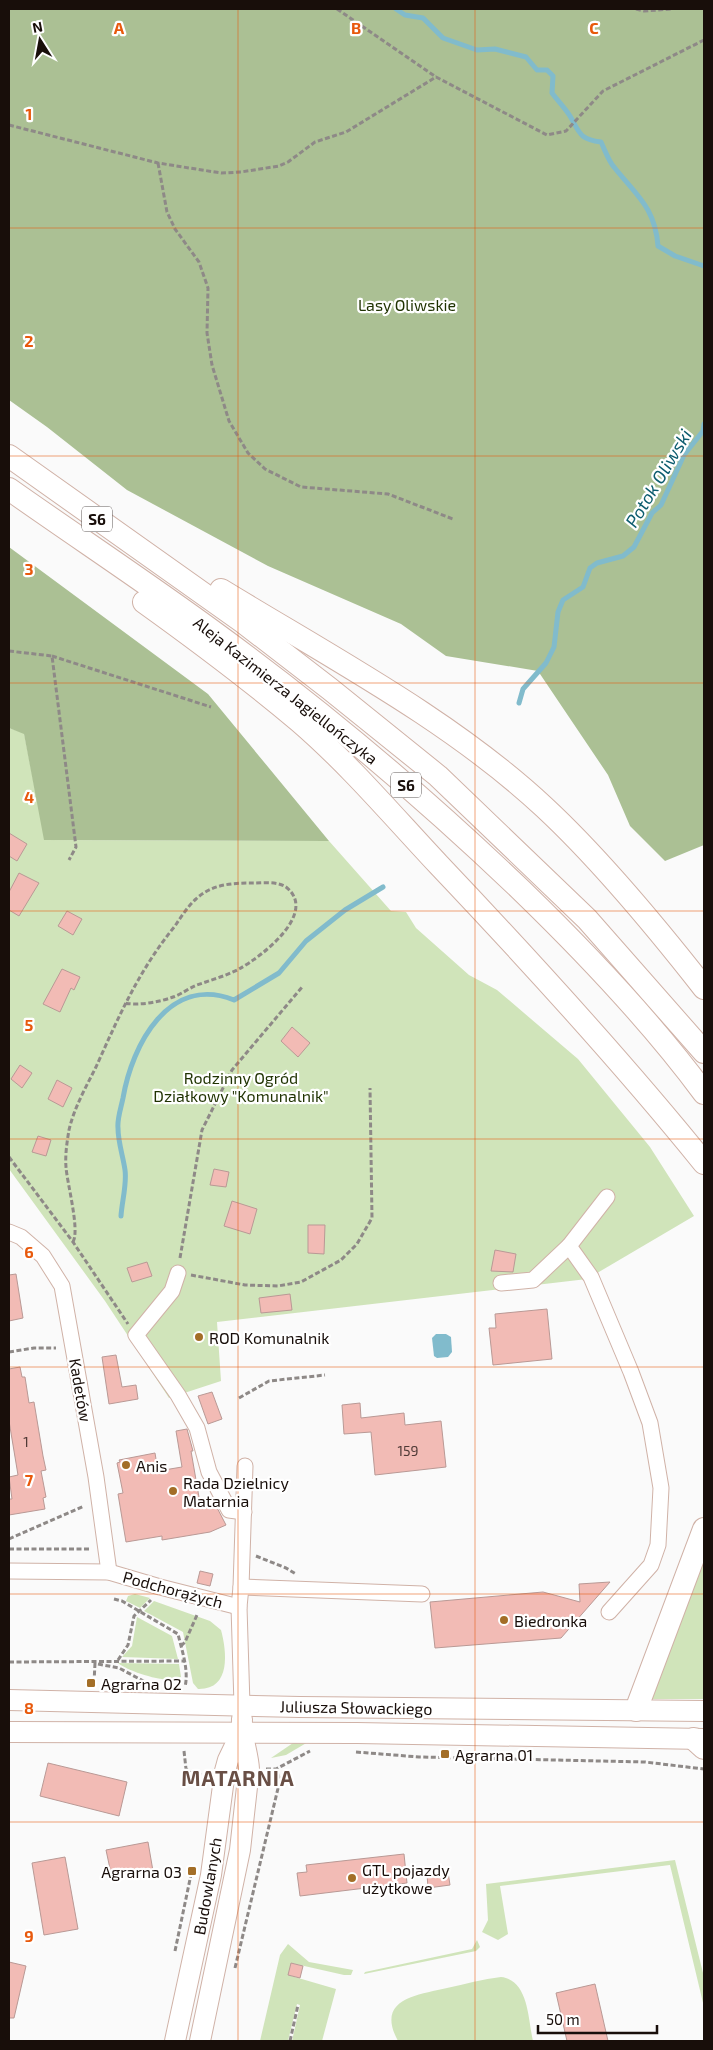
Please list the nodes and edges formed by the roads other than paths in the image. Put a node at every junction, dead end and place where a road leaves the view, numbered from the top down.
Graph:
1 (9, 456) edge
2 (9, 469) edge
3 (9, 477) edge
4 (9, 489) edge
5 (58, 491) junction
6 (42, 512) junction
7 (62, 526) junction
8 (185, 580) junction
9 (700, 979) edge
10 (704, 1052) edge
11 (704, 1093) edge
12 (704, 1163) edge
13 (607, 1197) dead end
14 (9, 1232) edge
15 (569, 1246) junction
16 (178, 1273) road end
17 (501, 1283) dead end
18 (245, 1466) dead end
19 (244, 1512) junction
20 (704, 1529) edge
21 (9, 1571) edge
22 (109, 1572) junction
23 (242, 1587) junction
24 (422, 1594) dead end
25 (238, 1607) junction
26 (609, 1612) dead end
27 (9, 1700) edge
28 (242, 1705) junction
29 (636, 1710) junction
30 (704, 1711) edge
31 (9, 1732) edge
32 (241, 1733) junction
33 (701, 1742) edge
34 (175, 2041) edge
35 (200, 2041) edge

1 - 5 highway, Aleja Kazimierza Jagiellończyka / S6
2 - 5 street
3 - 6 street
4 - 6 highway, Aleja Kazimierza Jagiellończyka / S6
5 - 8 highway, Aleja Kazimierza Jagiellończyka / S6
6 - 7 highway, Aleja Kazimierza Jagiellończyka / S6
7 - 11 highway, Aleja Kazimierza Jagiellończyka / S6
7 - 12 highway
8 - 9 highway
8 - 10 highway, Aleja Kazimierza Jagiellończyka / S6
13 - 15 street
14 - 22 street, Kadetów
15 - 17 street
15 - 26 street
16 - 19 street
18 - 19 street
19 - 23 street
20 - 29 highway
21 - 22 street, Podchorążych
22 - 25 street, Podchorążych
23 - 24 street
23 - 25 street
25 - 28 street, Podchorążych
27 - 28 main road, Juliusza Słowackiego
28 - 29 main road, Juliusza Słowackiego
28 - 32 main road, Budowlanych
29 - 30 main road, Juliusza Słowackiego
31 - 32 main road, Juliusza Słowackiego
32 - 33 main road, Juliusza Słowackiego
32 - 34 main road, Budowlanych
32 - 35 main road, Budowlanych

